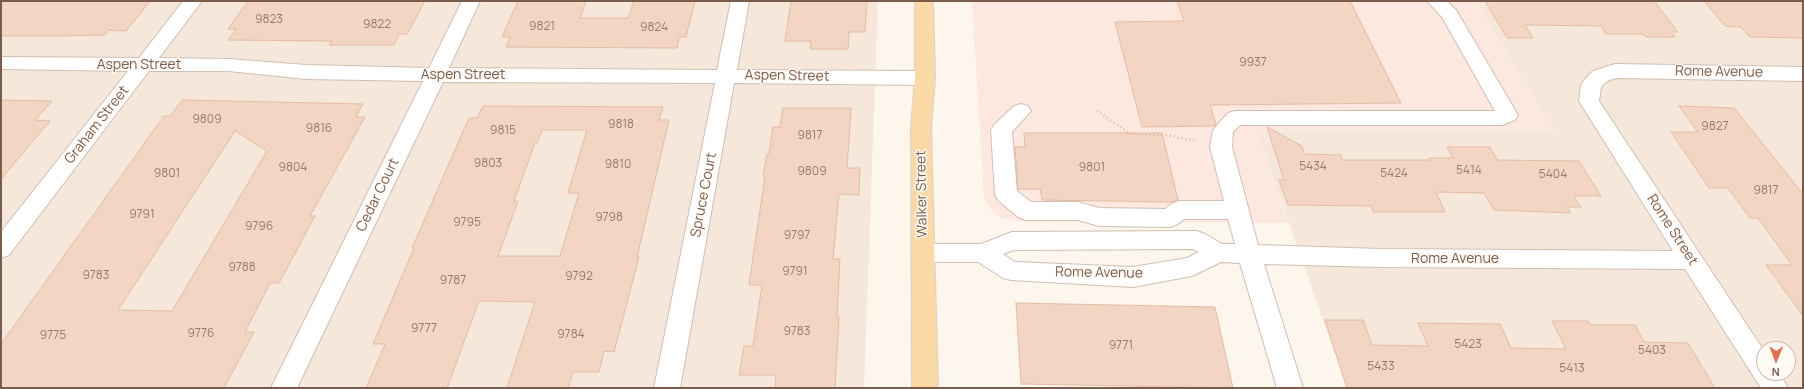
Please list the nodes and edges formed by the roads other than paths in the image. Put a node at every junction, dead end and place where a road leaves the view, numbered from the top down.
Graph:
1 (193, 1) edge
2 (471, 1) edge
3 (740, 1) edge
4 (924, 1) edge
5 (1436, 1) edge
6 (1, 63) edge
7 (144, 65) junction
8 (1803, 74) edge
9 (436, 75) junction
10 (726, 76) junction
11 (925, 78) junction
12 (1591, 85) joint
13 (1021, 112) dead end
14 (1238, 210) junction
15 (1, 250) edge
16 (923, 253) junction
17 (982, 253) junction
18 (1218, 253) junction
19 (1249, 254) junction
20 (1692, 260) junction
21 (1756, 360) edge
22 (284, 388) edge
23 (667, 388) edge
24 (925, 388) edge
25 (1290, 388) edge

1 - 7 street, Graham Street
2 - 9 street, Cedar Court
3 - 10 street, Spruce Court
4 - 11 main road, Walker Street
5 - 14 street
6 - 7 street, Aspen Street
7 - 9 street, Aspen Street
7 - 15 street, Graham Street
8 - 12 street, Rome Avenue
9 - 10 street, Aspen Street
9 - 22 street, Cedar Court
10 - 11 street, Aspen Street
10 - 23 street, Spruce Court
11 - 16 main road, Walker Street
12 - 20 street, Rome Street
13 - 14 street
14 - 19 street
16 - 17 street, Rome Avenue
16 - 24 main road, Walker Street
17 - 18 street, Rome Avenue
17 - 18 street, Rome Avenue
18 - 19 street, Rome Avenue
19 - 20 street, Rome Avenue
19 - 25 street
20 - 21 street, Rome Street

